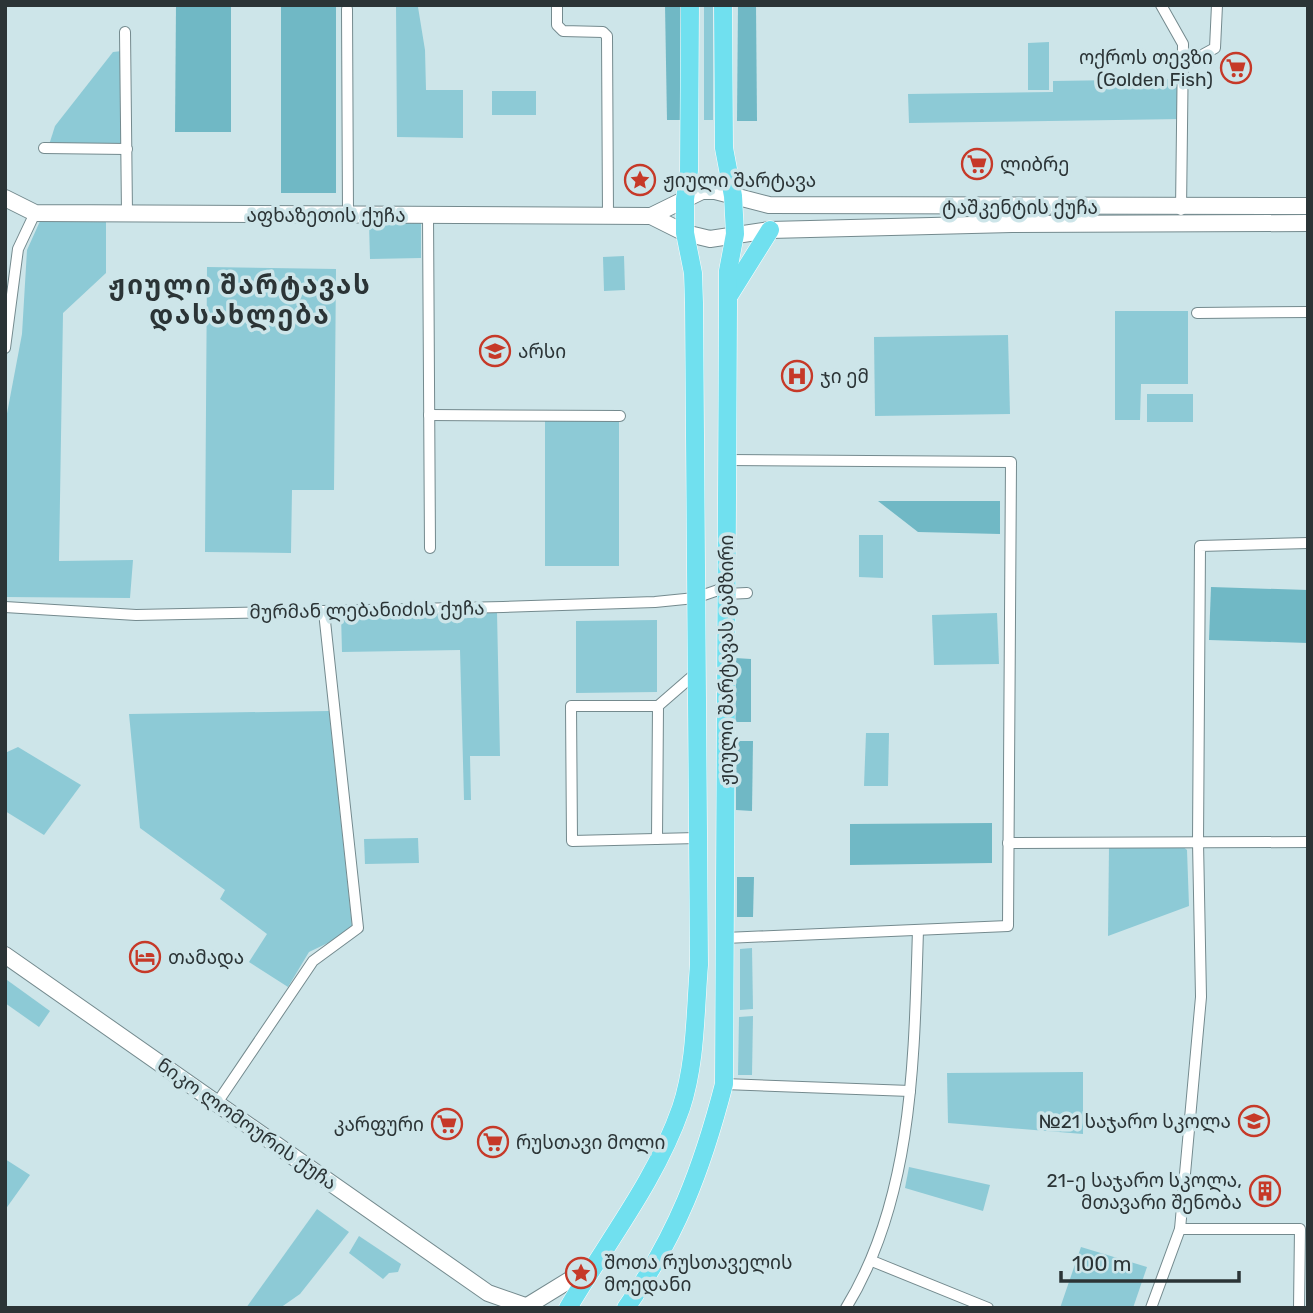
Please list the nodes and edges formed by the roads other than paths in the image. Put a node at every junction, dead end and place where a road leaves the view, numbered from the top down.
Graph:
1 (557, 5) edge
2 (690, 5) edge
3 (723, 5) edge
4 (1161, 5) edge
5 (1217, 5) edge
6 (347, 9) dead end
7 (125, 32) dead end
8 (1184, 65) junction
9 (44, 148) dead end
10 (127, 149) junction
11 (733, 196) junction
12 (5, 198) edge
13 (685, 199) junction
14 (1181, 206) junction
15 (1308, 206) edge
16 (35, 213) junction
17 (127, 214) junction
18 (348, 215) junction
19 (428, 215) junction
20 (608, 216) junction
21 (651, 216) junction
22 (1179, 223) junction
23 (1308, 223) edge
24 (770, 230) junction
25 (685, 233) junction
26 (735, 234) junction
27 (728, 298) junction
28 (1308, 312) edge
29 (1197, 313) dead end
30 (5, 348) edge
31 (429, 415) junction
32 (620, 416) dead end
33 (727, 460) junction
34 (1308, 544) edge
35 (430, 548) dead end
36 (727, 590) junction
37 (747, 593) dead end
38 (695, 598) junction
39 (5, 607) edge
40 (324, 611) junction
41 (696, 673) junction
42 (658, 706) junction
43 (697, 838) junction
44 (657, 839) junction
45 (1198, 842) junction
46 (1308, 842) edge
47 (1008, 843) junction
48 (918, 930) junction
49 (725, 938) junction
50 (8, 961) edge
51 (724, 1084) junction
52 (910, 1091) junction
53 (217, 1103) junction
54 (1180, 1229) junction
55 (872, 1261) junction
56 (594, 1265) junction
57 (488, 1293) junction
58 (631, 1304) edge
59 (527, 1307) edge
60 (499, 1308) edge
61 (569, 1308) edge
62 (846, 1308) edge
63 (988, 1308) edge
64 (1152, 1308) edge
65 (1299, 1308) edge

1 - 20 street
2 - 13 main road, ჟიული შარტავას გამზირი
3 - 11 main road, ჟიული შარტავას გამზირი
4 - 8 street
5 - 8 street
6 - 18 street
7 - 10 street
8 - 14 street
9 - 10 street
10 - 17 street
11 - 13 street
11 - 14 street, ტაშკენტის ქუჩა
11 - 26 main road, ჟიული შარტავას გამზირი
12 - 16 street, აფხაზეთის ქუჩა
13 - 21 street, აფხაზეთის ქუჩა
13 - 25 main road, ჟიული შარტავას გამზირი
14 - 15 street, ტაშკენტის ქუჩა
14 - 22 street
16 - 17 street, აფხაზეთის ქუჩა
16 - 30 street
17 - 18 street, აფხაზეთის ქუჩა
18 - 19 street, აფხაზეთის ქუჩა
19 - 20 street, აფხაზეთის ქუჩა
19 - 31 street
20 - 21 street, აფხაზეთის ქუჩა
21 - 25 street, აფხაზეთის ქუჩა
22 - 23 street, ტაშკენტის ქუჩა
22 - 24 street, ტაშკენტის ქუჩა
24 - 26 street, ტაშკენტის ქუჩა
24 - 27 main road
25 - 26 street
25 - 38 main road, ჟიული შარტავას გამზირი
26 - 27 main road, ჟიული შარტავას გამზირი
27 - 33 main road, ჟიული შარტავას გამზირი
28 - 29 street
31 - 32 street
31 - 35 street
33 - 36 main road, ჟიული შარტავას გამზირი
33 - 47 street
34 - 45 street
36 - 37 street, მურმან ლებანიძის ქუჩა
36 - 38 street, მურმან ლებანიძის ქუჩა
36 - 49 main road, ჟიული შარტავას გამზირი
38 - 40 street, მურმან ლებანიძის ქუჩა
38 - 41 main road, ჟიული შარტავას გამზირი
39 - 40 street, მურმან ლებანიძის ქუჩა
40 - 53 street
41 - 42 street
41 - 43 main road, ჟიული შარტავას გამზირი
42 - 44 street
42 - 44 street
43 - 44 street
43 - 56 main road, ჟიული შარტავას გამზირი
45 - 46 street
45 - 47 street
45 - 54 street
47 - 48 street
48 - 49 street
48 - 52 street
49 - 51 main road, ჟიული შარტავას გამზირი
50 - 53 street, ნიკო ლომოურის ქუჩა
51 - 52 street
51 - 58 main road, ჟიული შარტავას გამზირი
52 - 55 street
53 - 57 street, ნიკო ლომოურის ქუჩა
54 - 64 street
54 - 65 street
55 - 62 street
55 - 63 street
56 - 59 street
56 - 61 main road
57 - 59 street, ნიკო ლომოურის ქუჩა
57 - 60 street, ნიკო ლომოურის ქუჩა

